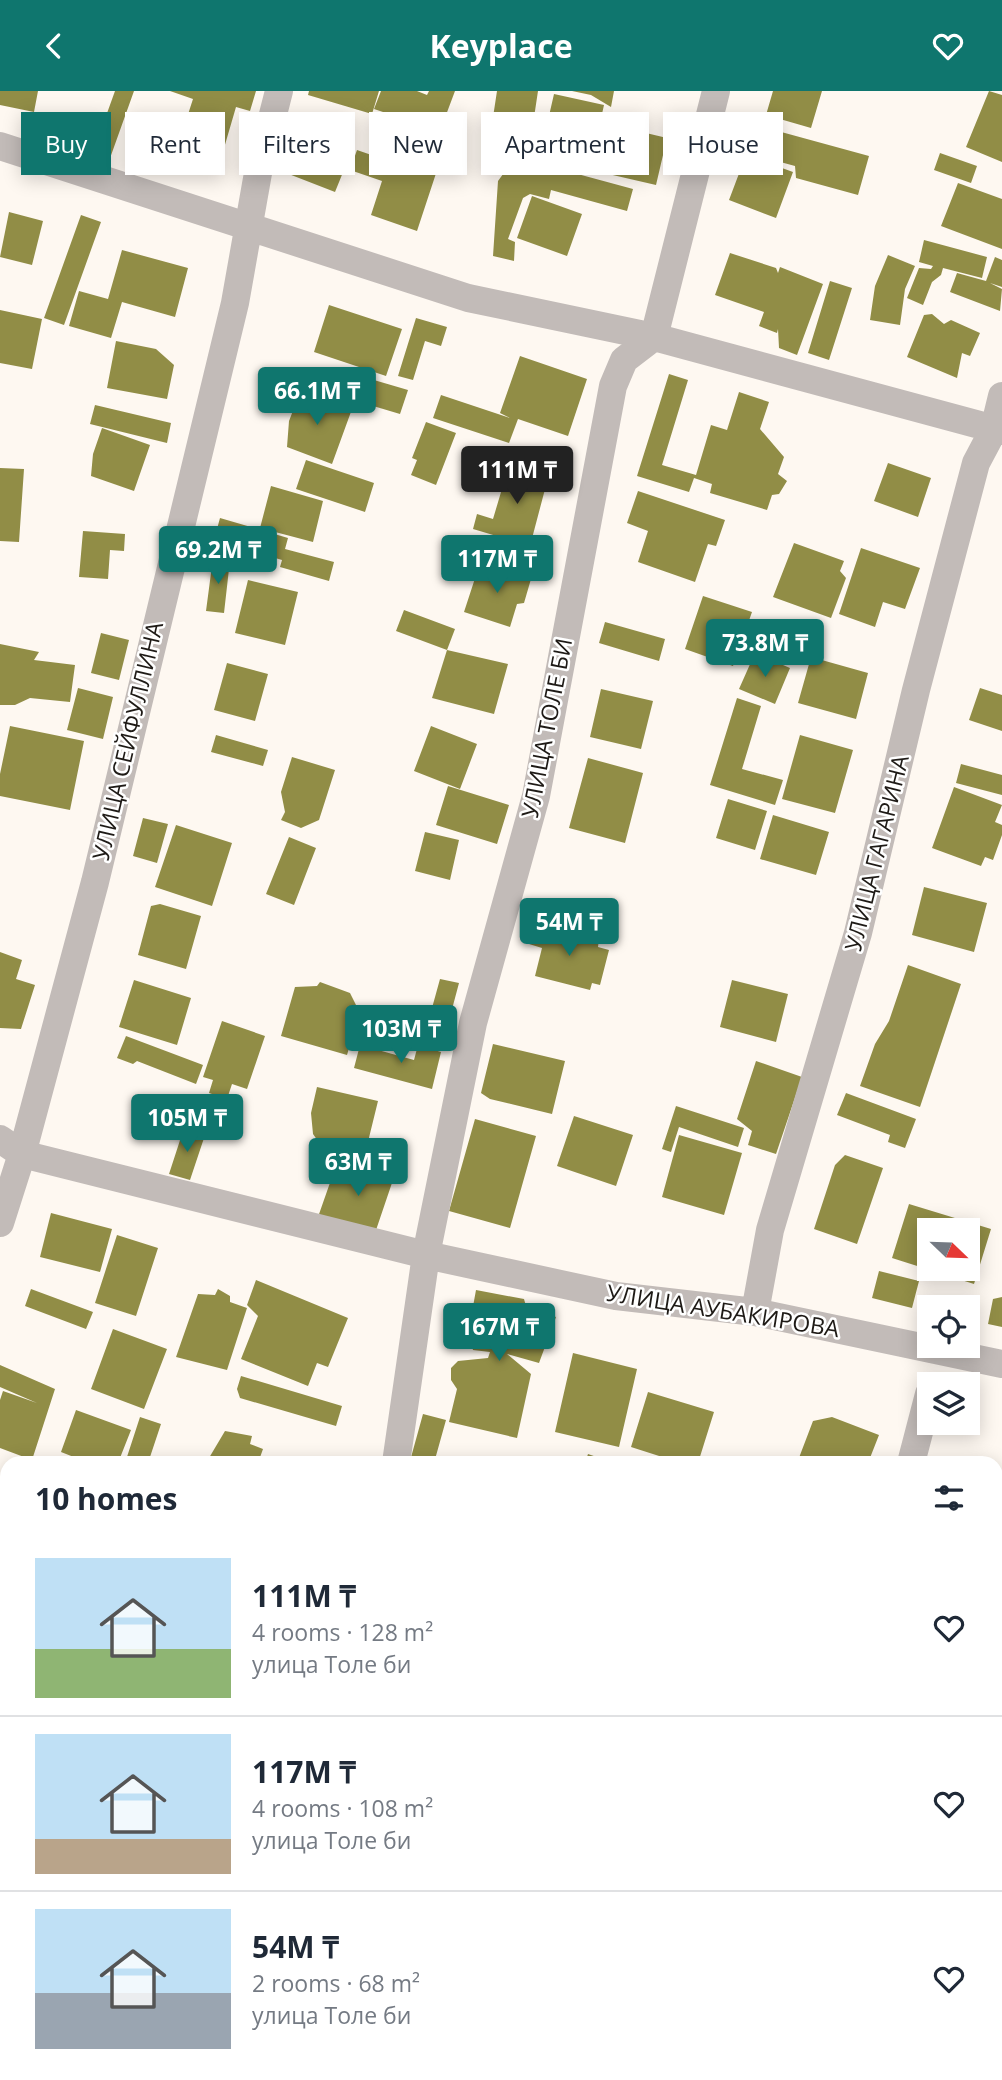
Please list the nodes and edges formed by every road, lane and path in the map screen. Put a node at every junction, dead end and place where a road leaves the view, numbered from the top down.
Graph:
1 (279, 91) edge
2 (716, 91) edge
3 (0, 146) edge
4 (247, 225) junction
5 (654, 337) junction
6 (1002, 395) edge
7 (998, 430) edge
8 (11, 1147) edge
9 (0, 1223) edge
10 (426, 1255) junction
11 (755, 1312) junction
12 (917, 1344) edge
13 (978, 1358) edge
14 (1002, 1364) edge
15 (918, 1435) edge
16 (397, 1456) edge
17 (913, 1456) edge

1 - 4 street, УЛИЦА СЕЙФУЛЛИНА
2 - 5 street
3 - 4 street
4 - 5 street
4 - 8 street, УЛИЦА СЕЙФУЛЛИНА
5 - 7 street
5 - 10 street, УЛИЦА ТОЛЕ БИ
6 - 7 street, УЛИЦА ГАГАРИНА
7 - 11 street, УЛИЦА ГАГАРИНА
8 - 9 street, УЛИЦА СЕЙФУЛЛИНА
8 - 10 street, УЛИЦА АУБАКИРОВА
10 - 11 street, УЛИЦА АУБАКИРОВА
10 - 16 street, УЛИЦА ТОЛЕ БИ
11 - 12 street, УЛИЦА АУБАКИРОВА
13 - 14 street, УЛИЦА АУБАКИРОВА
15 - 17 street

